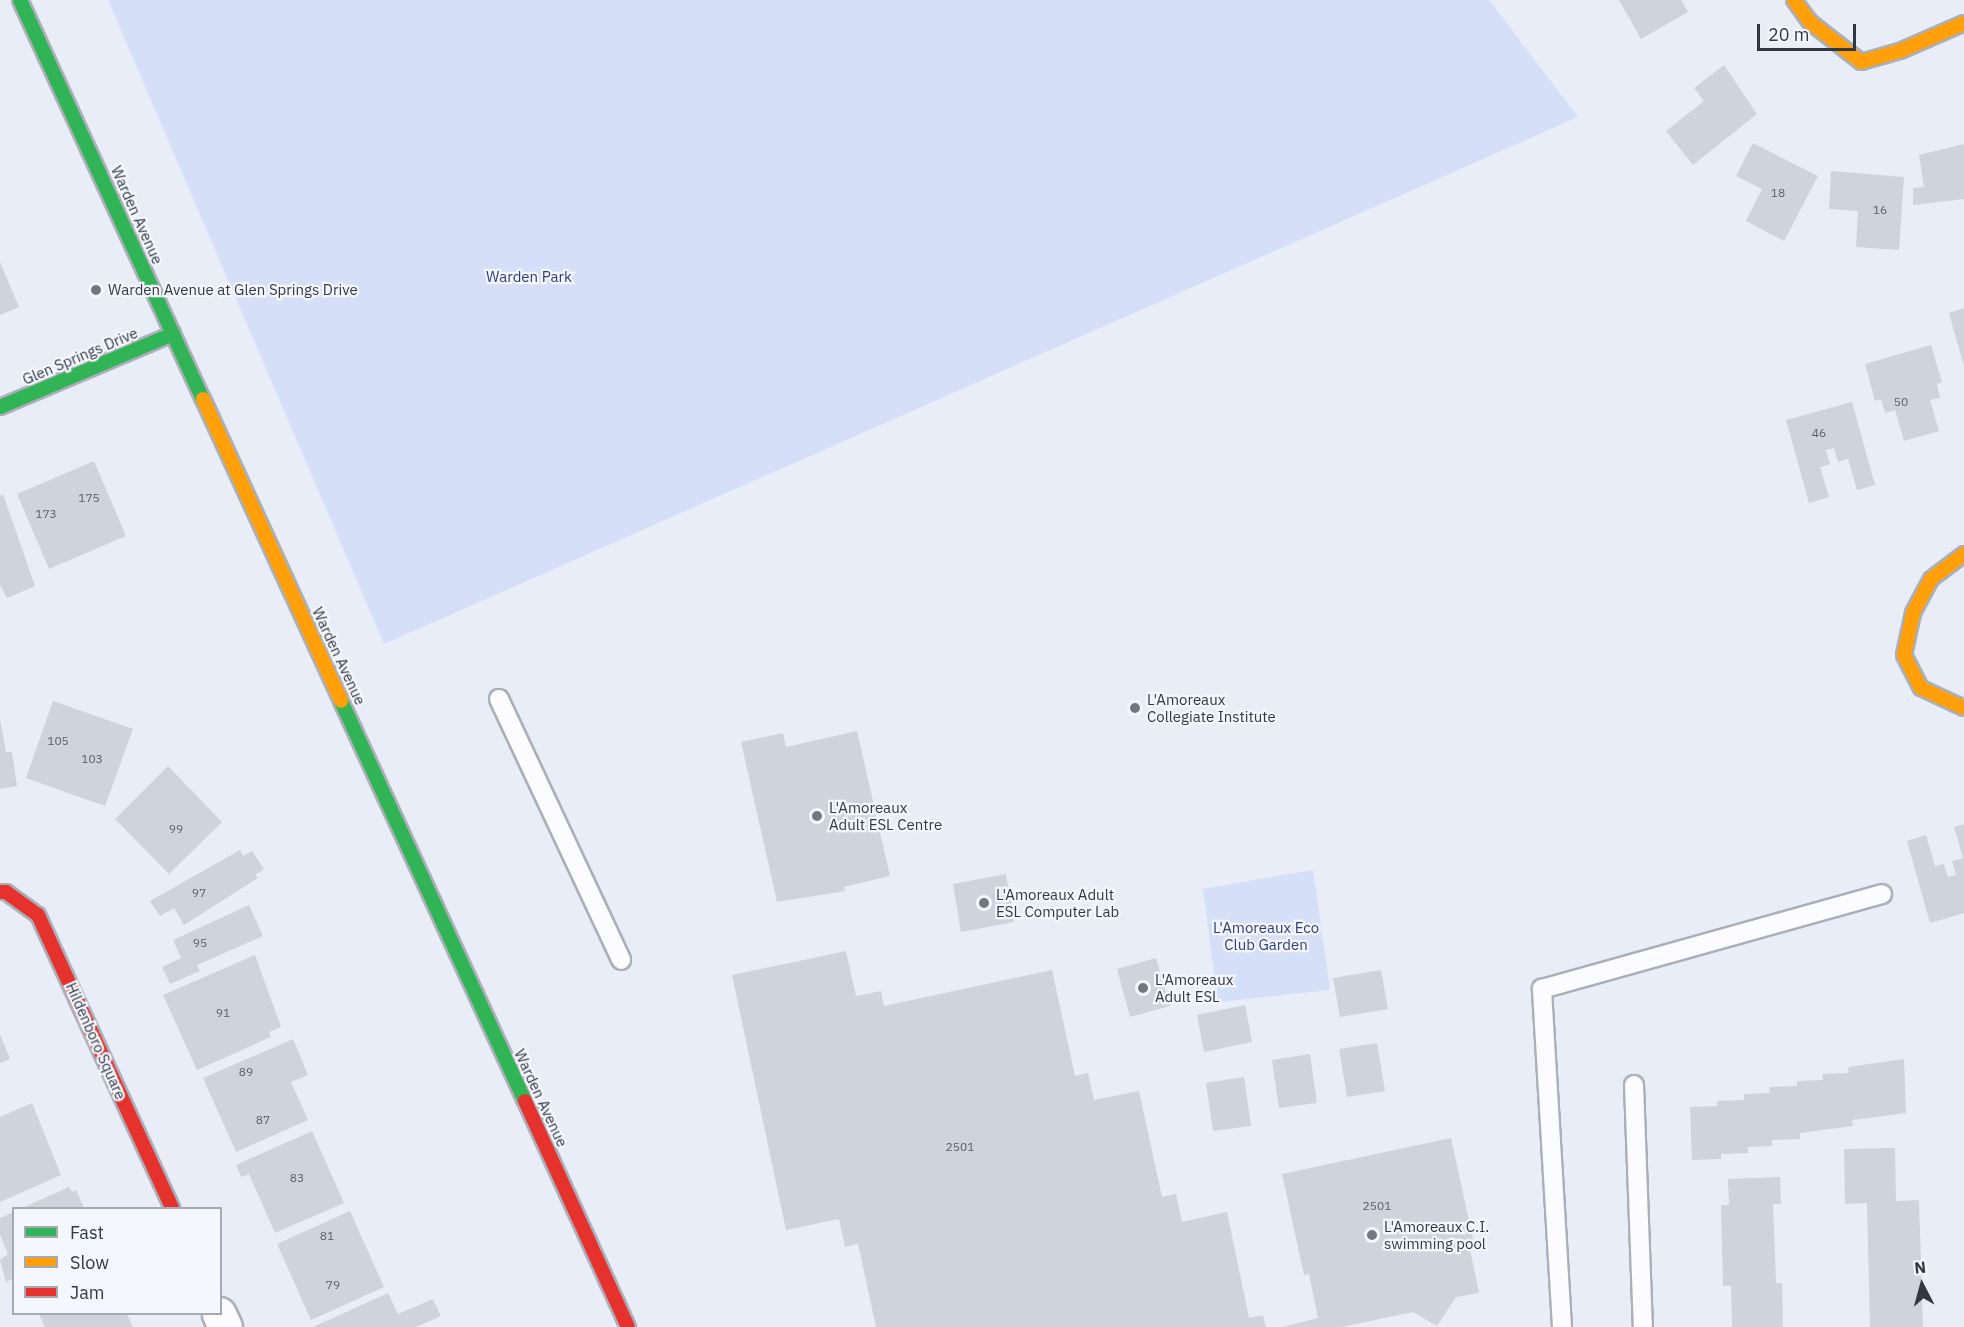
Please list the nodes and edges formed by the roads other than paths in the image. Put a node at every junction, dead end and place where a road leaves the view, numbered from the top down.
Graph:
1 (21, 0) edge
2 (1794, 0) edge
3 (1964, 23) edge
4 (173, 334) junction
5 (0, 407) edge
6 (1964, 554) edge
7 (499, 699) dead end
8 (1964, 708) edge
9 (0, 892) edge
10 (1882, 894) dead end
11 (621, 960) dead end
12 (1634, 1085) dead end
13 (170, 1207) edge
14 (628, 1327) edge
15 (1562, 1327) edge
16 (1643, 1327) edge

1 - 4 main road, Warden Avenue
2 - 3 main road
4 - 5 main road, Glen Springs Drive
4 - 14 main road, Warden Avenue
6 - 8 main road
7 - 11 lane
9 - 13 main road, Hildenboro Square
10 - 15 lane
12 - 16 lane

